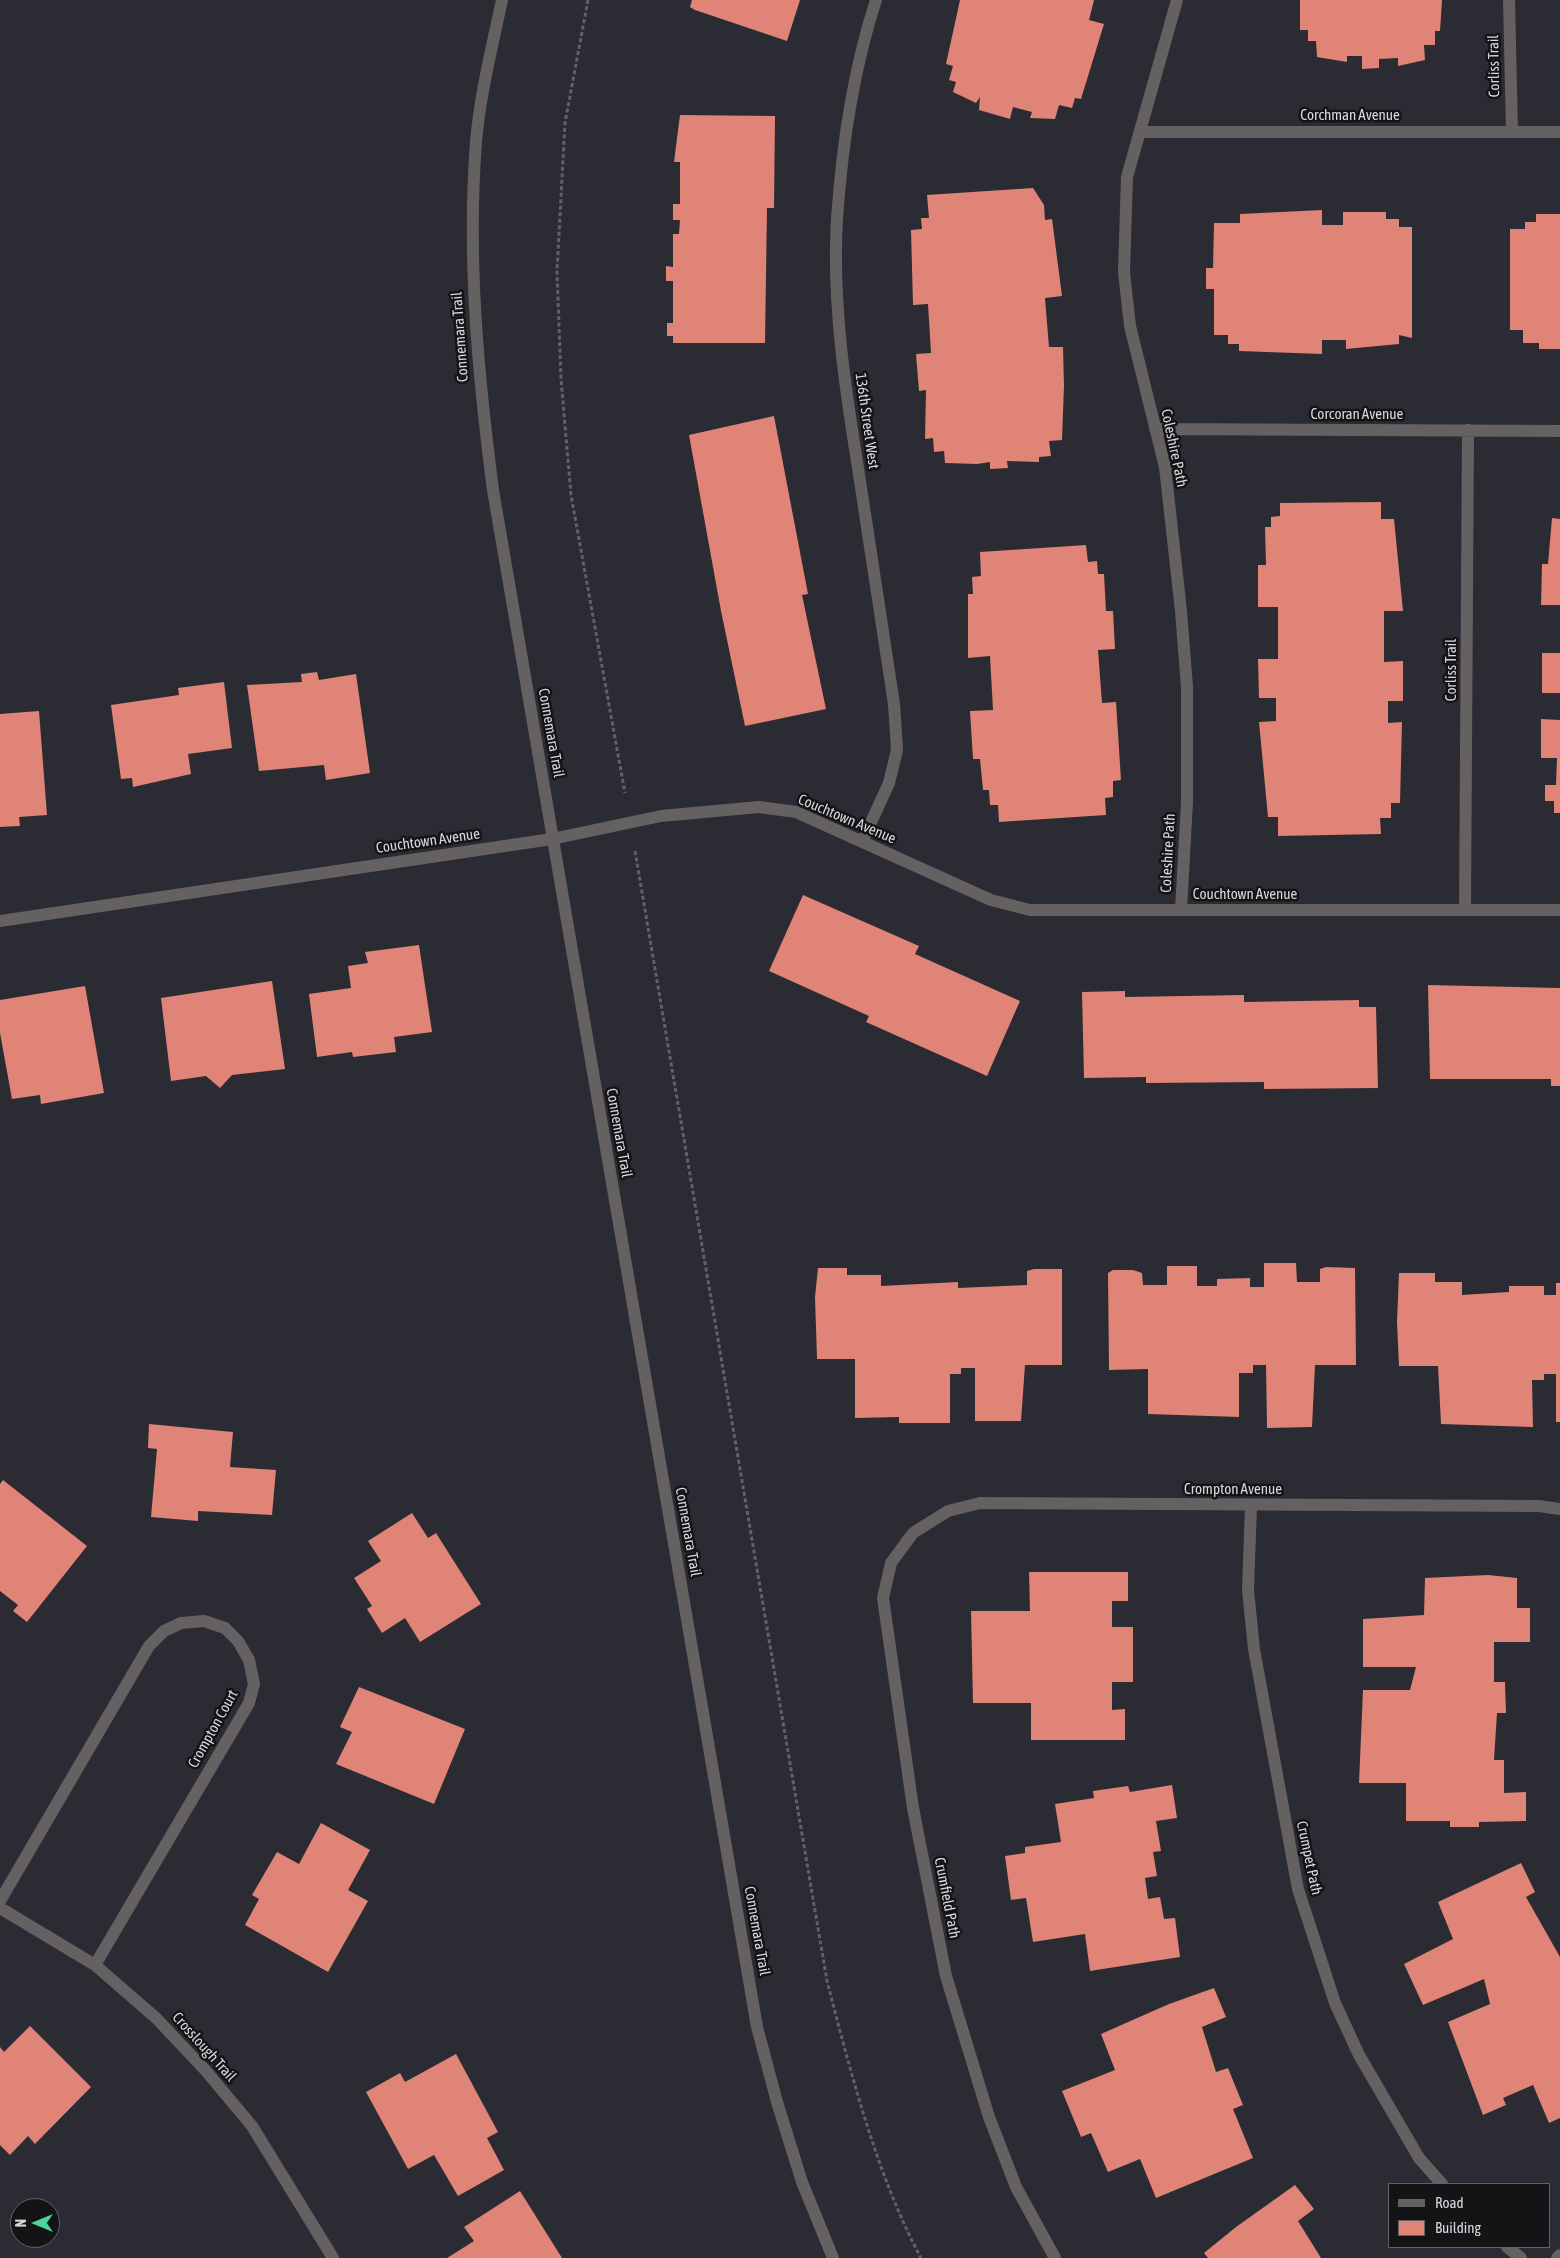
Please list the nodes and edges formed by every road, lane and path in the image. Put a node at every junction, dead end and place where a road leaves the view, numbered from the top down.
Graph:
1 (502, 0) edge
2 (588, 0) edge
3 (876, 0) edge
4 (1176, 0) edge
5 (1509, 0) edge
6 (1512, 130) junction
7 (1140, 132) junction
8 (1560, 132) edge
9 (1155, 430) junction
10 (1468, 430) junction
11 (1560, 431) edge
12 (630, 823) junction
13 (552, 839) junction
14 (862, 842) junction
15 (1181, 910) junction
16 (1465, 910) junction
17 (1560, 910) edge
18 (0, 921) edge
19 (1251, 1506) junction
20 (1560, 1509) edge
21 (913, 1533) joint
22 (0, 1901) edge
23 (0, 1908) edge
24 (95, 1965) junction
25 (1441, 2183) edge
26 (1508, 2248) edge
27 (1560, 2255) edge
28 (333, 2258) edge
29 (833, 2258) edge
30 (921, 2258) edge
31 (1055, 2258) edge
32 (1521, 2258) edge
33 (1557, 2258) edge

1 - 13 street, Connemara Trail
2 - 12 path
3 - 14 street, 136th Street West
4 - 7 street, Coleshire Path
5 - 6 street, Corliss Trail
6 - 7 street, Corchman Avenue
6 - 8 street, Corchman Avenue
7 - 9 street, Coleshire Path
9 - 10 street, Corcoran Avenue
9 - 15 street, Coleshire Path
10 - 11 street, Corcoran Avenue
10 - 16 street, Corliss Trail
12 - 13 street, Couchtown Avenue
12 - 14 street, Couchtown Avenue
12 - 30 path
13 - 18 street, Couchtown Avenue
13 - 29 street, Connemara Trail
14 - 15 street, Couchtown Avenue
15 - 16 street, Couchtown Avenue
16 - 17 street, Couchtown Avenue
19 - 20 street, Crompton Avenue
19 - 21 street, Crompton Avenue
19 - 25 street, Crumpet Path
21 - 31 street, Crumfield Path
22 - 24 street, Crompton Court
23 - 24 street, Crosslough Trail
24 - 28 street, Crosslough Trail
26 - 32 street
27 - 33 street

